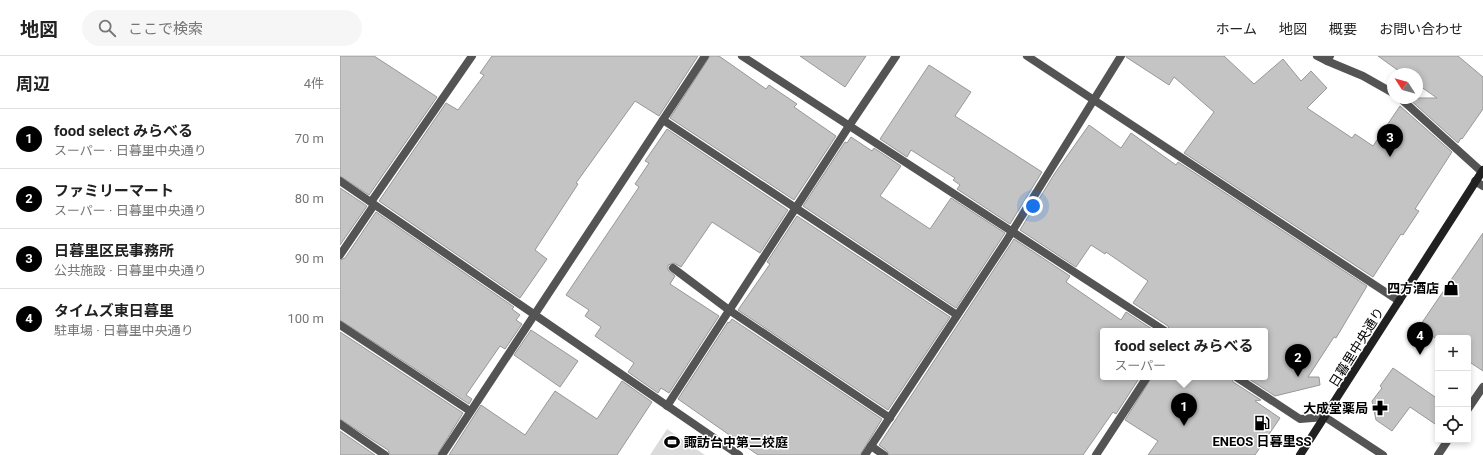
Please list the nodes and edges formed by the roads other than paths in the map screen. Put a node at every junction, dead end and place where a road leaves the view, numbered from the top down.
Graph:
1 (472, 56) edge
2 (705, 56) edge
3 (742, 56) edge
4 (896, 56) edge
5 (1027, 56) edge
6 (1121, 56) edge
7 (1317, 56) edge
8 (1329, 58) edge
9 (1387, 90) edge
10 (1094, 100) junction
11 (1407, 104) edge
12 (663, 120) junction
13 (850, 126) junction
14 (1482, 171) edge
15 (340, 181) edge
16 (1475, 181) junction
17 (1483, 186) edge
18 (373, 204) junction
19 (795, 209) junction
20 (1012, 231) junction
21 (340, 255) edge
22 (673, 268) dead end
23 (1399, 301) junction
24 (729, 310) junction
25 (534, 315) junction
26 (957, 315) junction
27 (340, 325) edge
28 (1160, 328) edge
29 (1145, 380) edge
30 (1241, 380) edge
31 (1483, 387) edge
32 (667, 406) junction
33 (1469, 407) edge
34 (470, 411) junction
35 (1325, 417) junction
36 (890, 418) junction
37 (340, 424) edge
38 (1446, 443) edge
39 (871, 446) junction
40 (385, 455) edge
41 (442, 455) edge
42 (739, 455) edge
43 (865, 455) edge
44 (884, 455) edge
45 (1096, 455) edge
46 (1300, 455) edge
47 (1383, 455) edge
48 (1438, 455) edge

1 - 18 street
2 - 12 street
3 - 13 street
4 - 13 street
5 - 10 street
6 - 10 street
7 - 8 street
8 - 9 street
10 - 20 street
10 - 23 street
11 - 14 street
12 - 19 street
12 - 25 street
13 - 19 street
13 - 20 street
14 - 16 street, 日暮里中央通り
15 - 18 street
16 - 17 street
16 - 23 street, 日暮里中央通り
18 - 21 street
18 - 25 street
19 - 24 street
19 - 26 street
20 - 26 street
20 - 28 street
22 - 24 street
23 - 35 street, 日暮里中央通り
24 - 32 street
24 - 36 street
25 - 32 street
25 - 34 street
26 - 36 street
27 - 34 street
29 - 45 street
30 - 35 street
31 - 33 street
32 - 42 street
34 - 41 street
35 - 46 street, 日暮里中央通り
35 - 47 street
36 - 39 street
37 - 40 street
38 - 48 street
39 - 43 street
39 - 44 street

